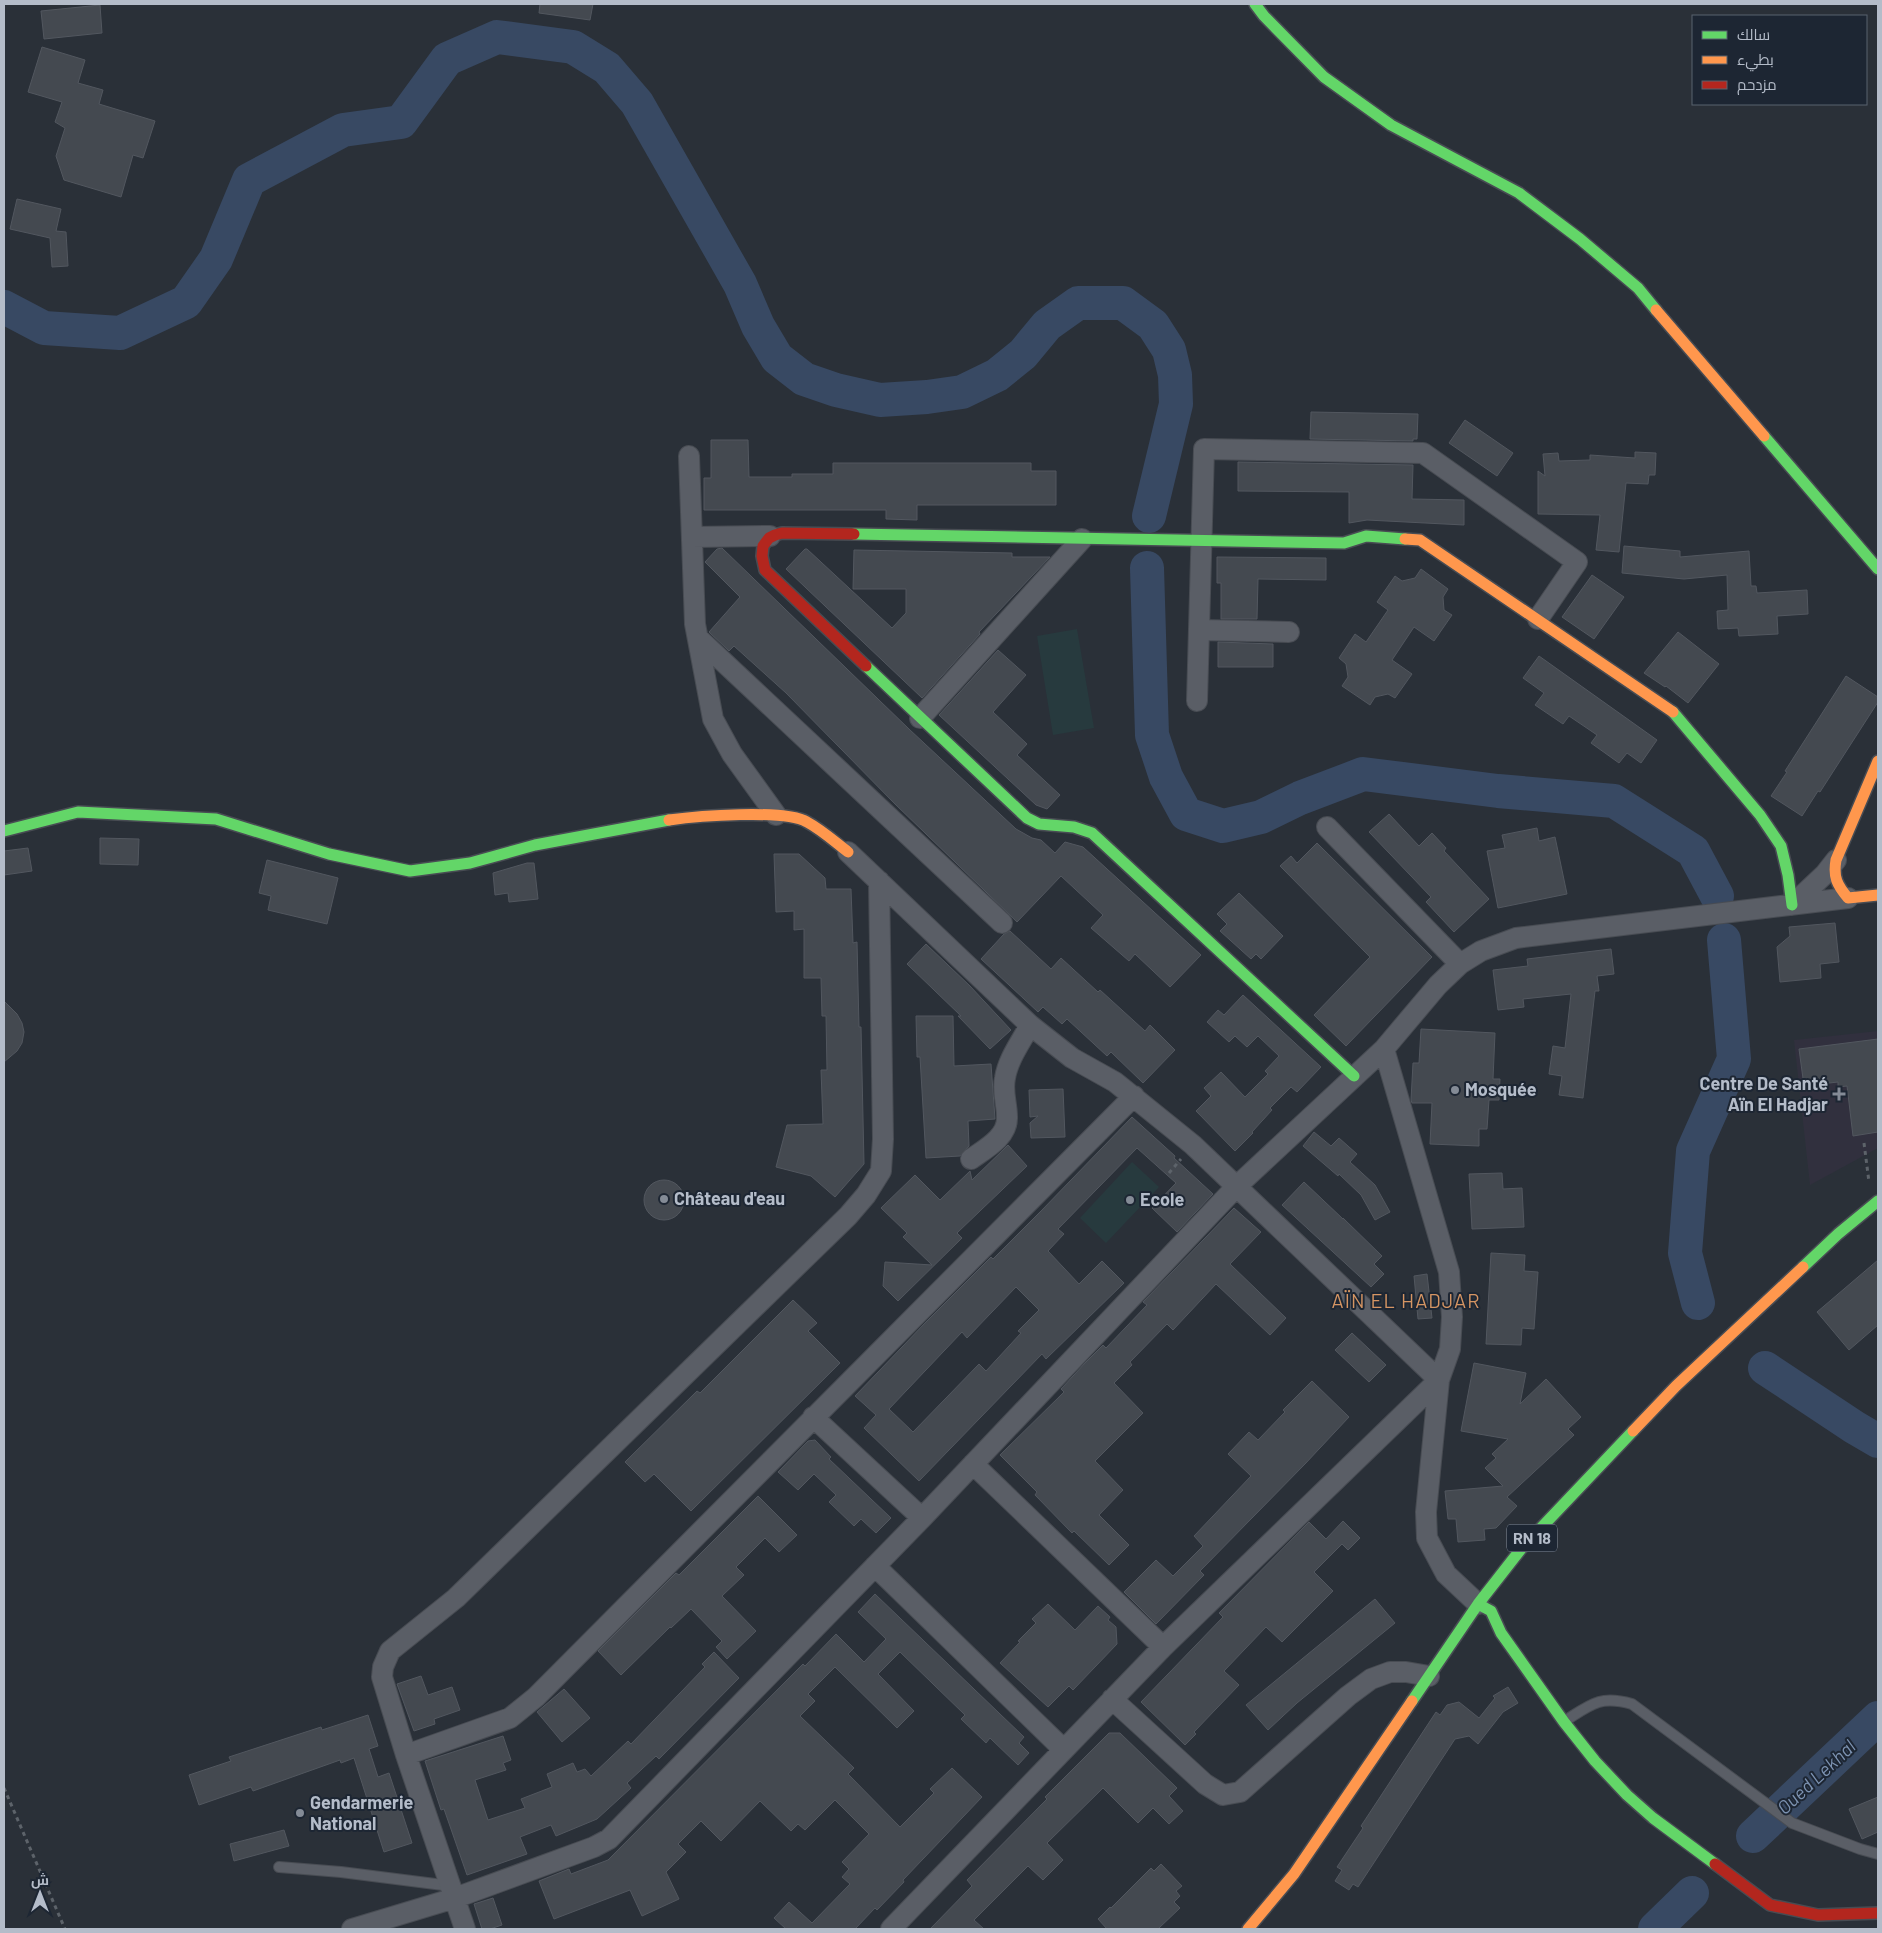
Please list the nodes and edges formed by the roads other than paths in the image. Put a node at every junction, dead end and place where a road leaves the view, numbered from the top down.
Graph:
1 (1255, 4) edge
2 (689, 456) dead end
3 (770, 536) junction
4 (692, 537) junction
5 (1082, 539) junction
6 (1202, 540) junction
7 (1878, 569) edge
8 (1538, 619) junction
9 (1199, 630) junction
10 (1289, 632) dead end
11 (698, 638) junction
12 (1197, 701) dead end
13 (920, 718) junction
14 (1878, 761) edge
15 (776, 815) junction
16 (1327, 827) dead end
17 (4, 831) edge
18 (848, 852) joint
19 (1836, 860) junction
20 (879, 881) junction
21 (1878, 895) edge
22 (1848, 898) junction
23 (1792, 905) junction
24 (1002, 923) dead end
25 (1460, 964) junction
26 (1030, 1026) junction
27 (1384, 1048) junction
28 (1354, 1076) junction
29 (1134, 1096) junction
30 (971, 1159) dead end
31 (1237, 1186) junction
32 (1875, 1203) edge
33 (1439, 1380) junction
34 (813, 1417) junction
35 (972, 1464) junction
36 (922, 1518) junction
37 (875, 1566) junction
38 (1478, 1604) junction
39 (1163, 1647) junction
40 (1429, 1676) junction
41 (1112, 1699) junction
42 (1564, 1722) junction
43 (1063, 1749) junction
44 (406, 1755) junction
45 (1878, 1854) edge
46 (279, 1867) dead end
47 (453, 1892) junction
48 (1878, 1913) edge
49 (352, 1929) edge
50 (464, 1929) edge
51 (890, 1929) edge
52 (1248, 1929) edge

1 - 7 street
2 - 4 street
3 - 4 street
3 - 5 street
3 - 13 street
4 - 11 street
5 - 6 street
5 - 13 street
6 - 8 street
6 - 8 street
6 - 9 street
8 - 23 street
9 - 10 street
9 - 12 street
11 - 15 street
11 - 24 street
13 - 28 street
14 - 19 street
15 - 17 street
15 - 18 street
16 - 25 street
18 - 20 street
19 - 22 street
19 - 23 street
20 - 26 street
20 - 44 street
21 - 22 street
22 - 23 street
23 - 25 street
25 - 27 street
26 - 29 street
26 - 30 street
27 - 28 street
27 - 33 street
28 - 31 street
29 - 31 street
29 - 34 street
31 - 33 street
31 - 35 street
32 - 38 street, RN 18
33 - 38 street
33 - 39 street
34 - 36 street
34 - 44 street
35 - 36 street
35 - 39 street
36 - 37 street
37 - 43 street
37 - 47 street
38 - 40 street, RN 18
38 - 42 street
39 - 41 street
40 - 41 street
40 - 52 street, RN 18
41 - 43 street
42 - 45 lane
42 - 48 street
43 - 51 street
44 - 47 street
46 - 47 lane
47 - 49 street
47 - 50 street

